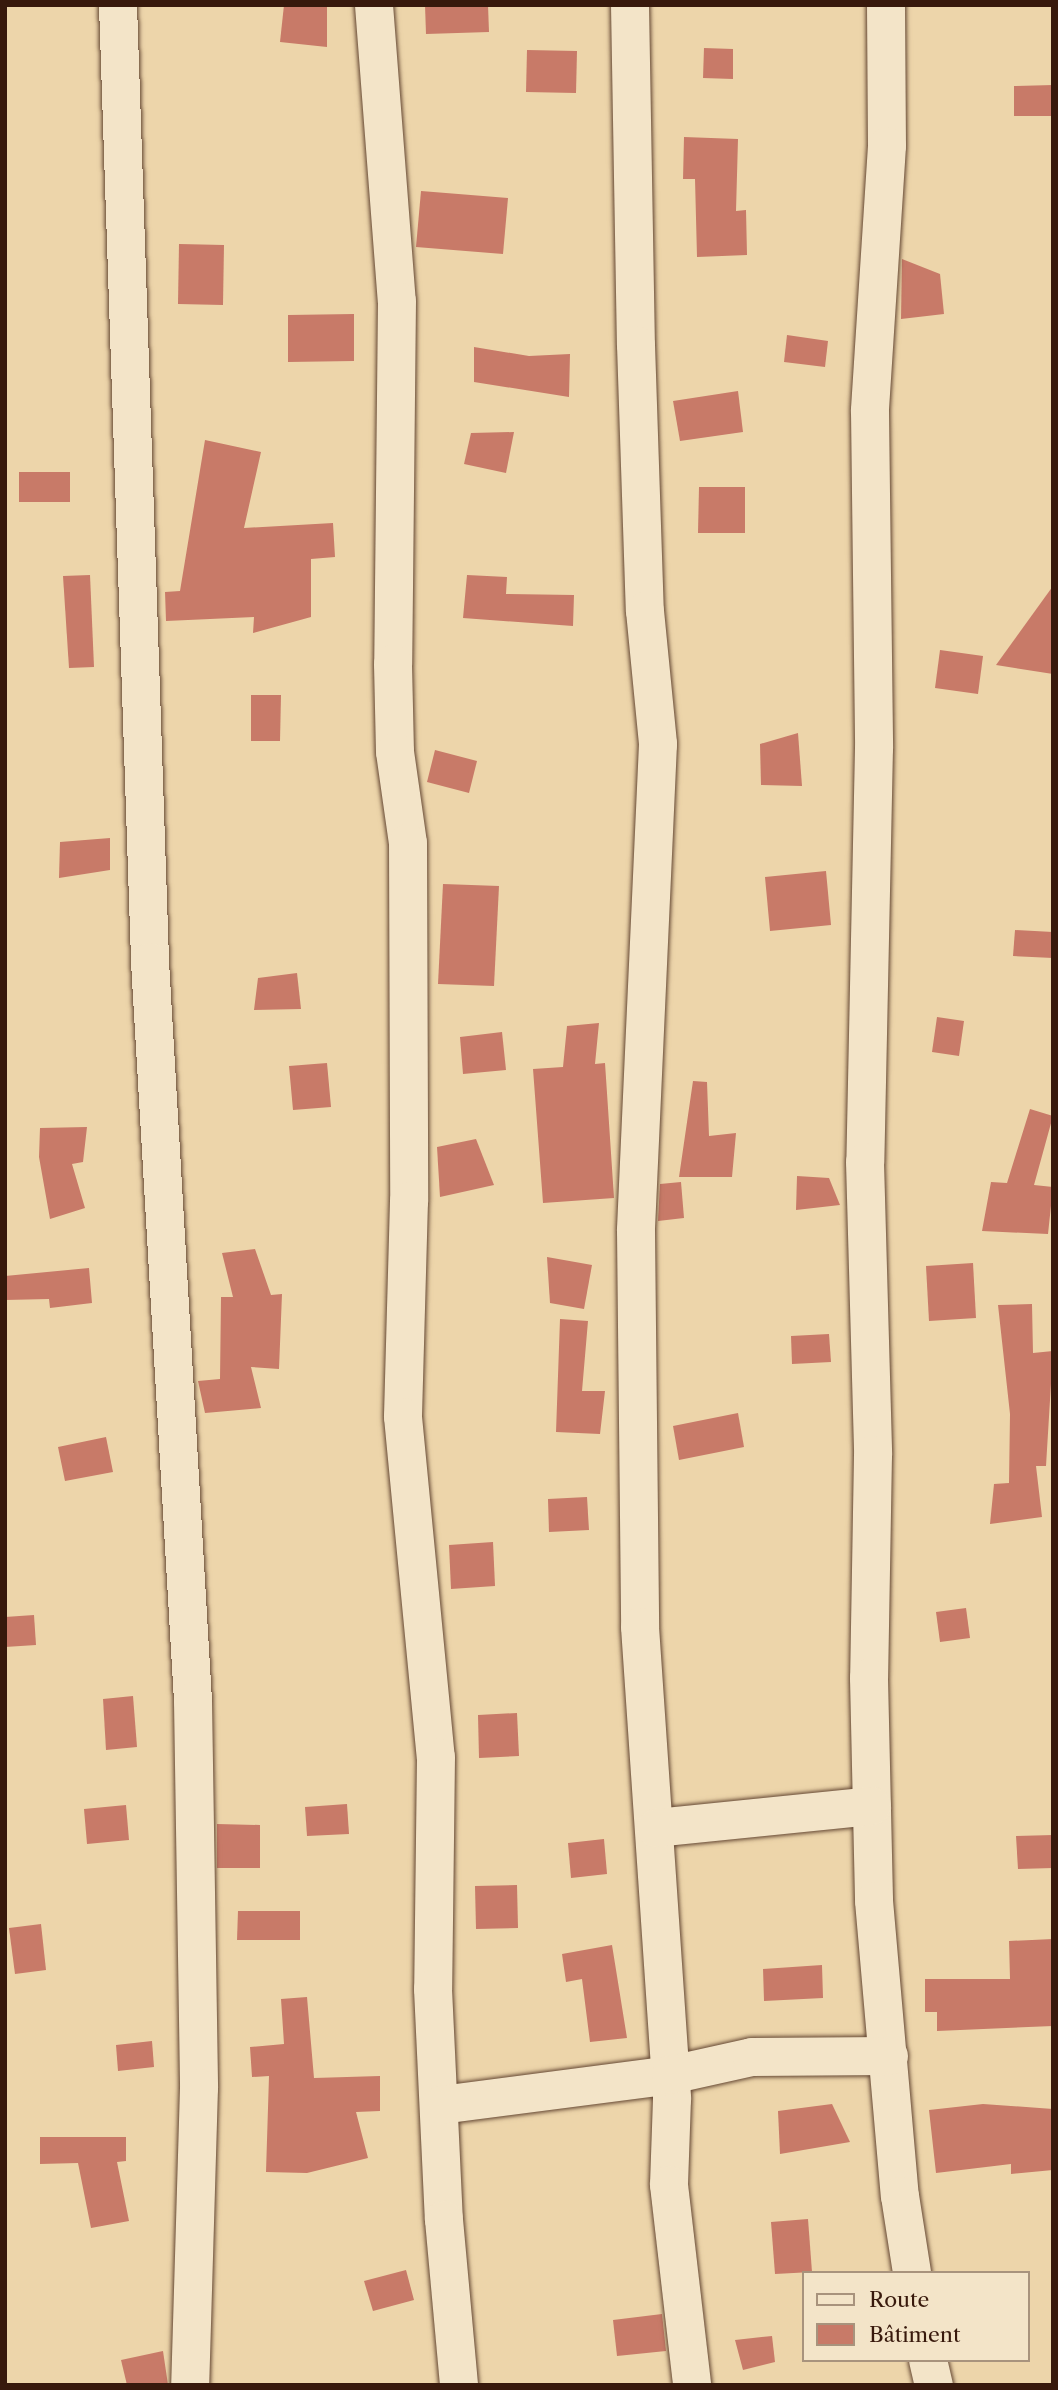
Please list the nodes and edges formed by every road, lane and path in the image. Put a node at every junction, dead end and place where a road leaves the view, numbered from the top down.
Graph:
1 (117, 5) edge
2 (374, 5) edge
3 (630, 5) edge
4 (886, 5) edge
5 (872, 1806) junction
6 (656, 1828) junction
7 (889, 2056) junction
8 (671, 2075) junction
9 (441, 2105) junction
10 (912, 2271) edge
11 (928, 2362) edge
12 (190, 2385) edge
13 (459, 2385) edge
14 (692, 2385) edge
15 (934, 2385) edge

1 - 12 street
2 - 9 street
3 - 6 street
4 - 5 street
5 - 6 street
5 - 7 street
6 - 8 street
7 - 8 street
7 - 10 street
8 - 9 street
8 - 14 street
9 - 13 street
11 - 15 street

